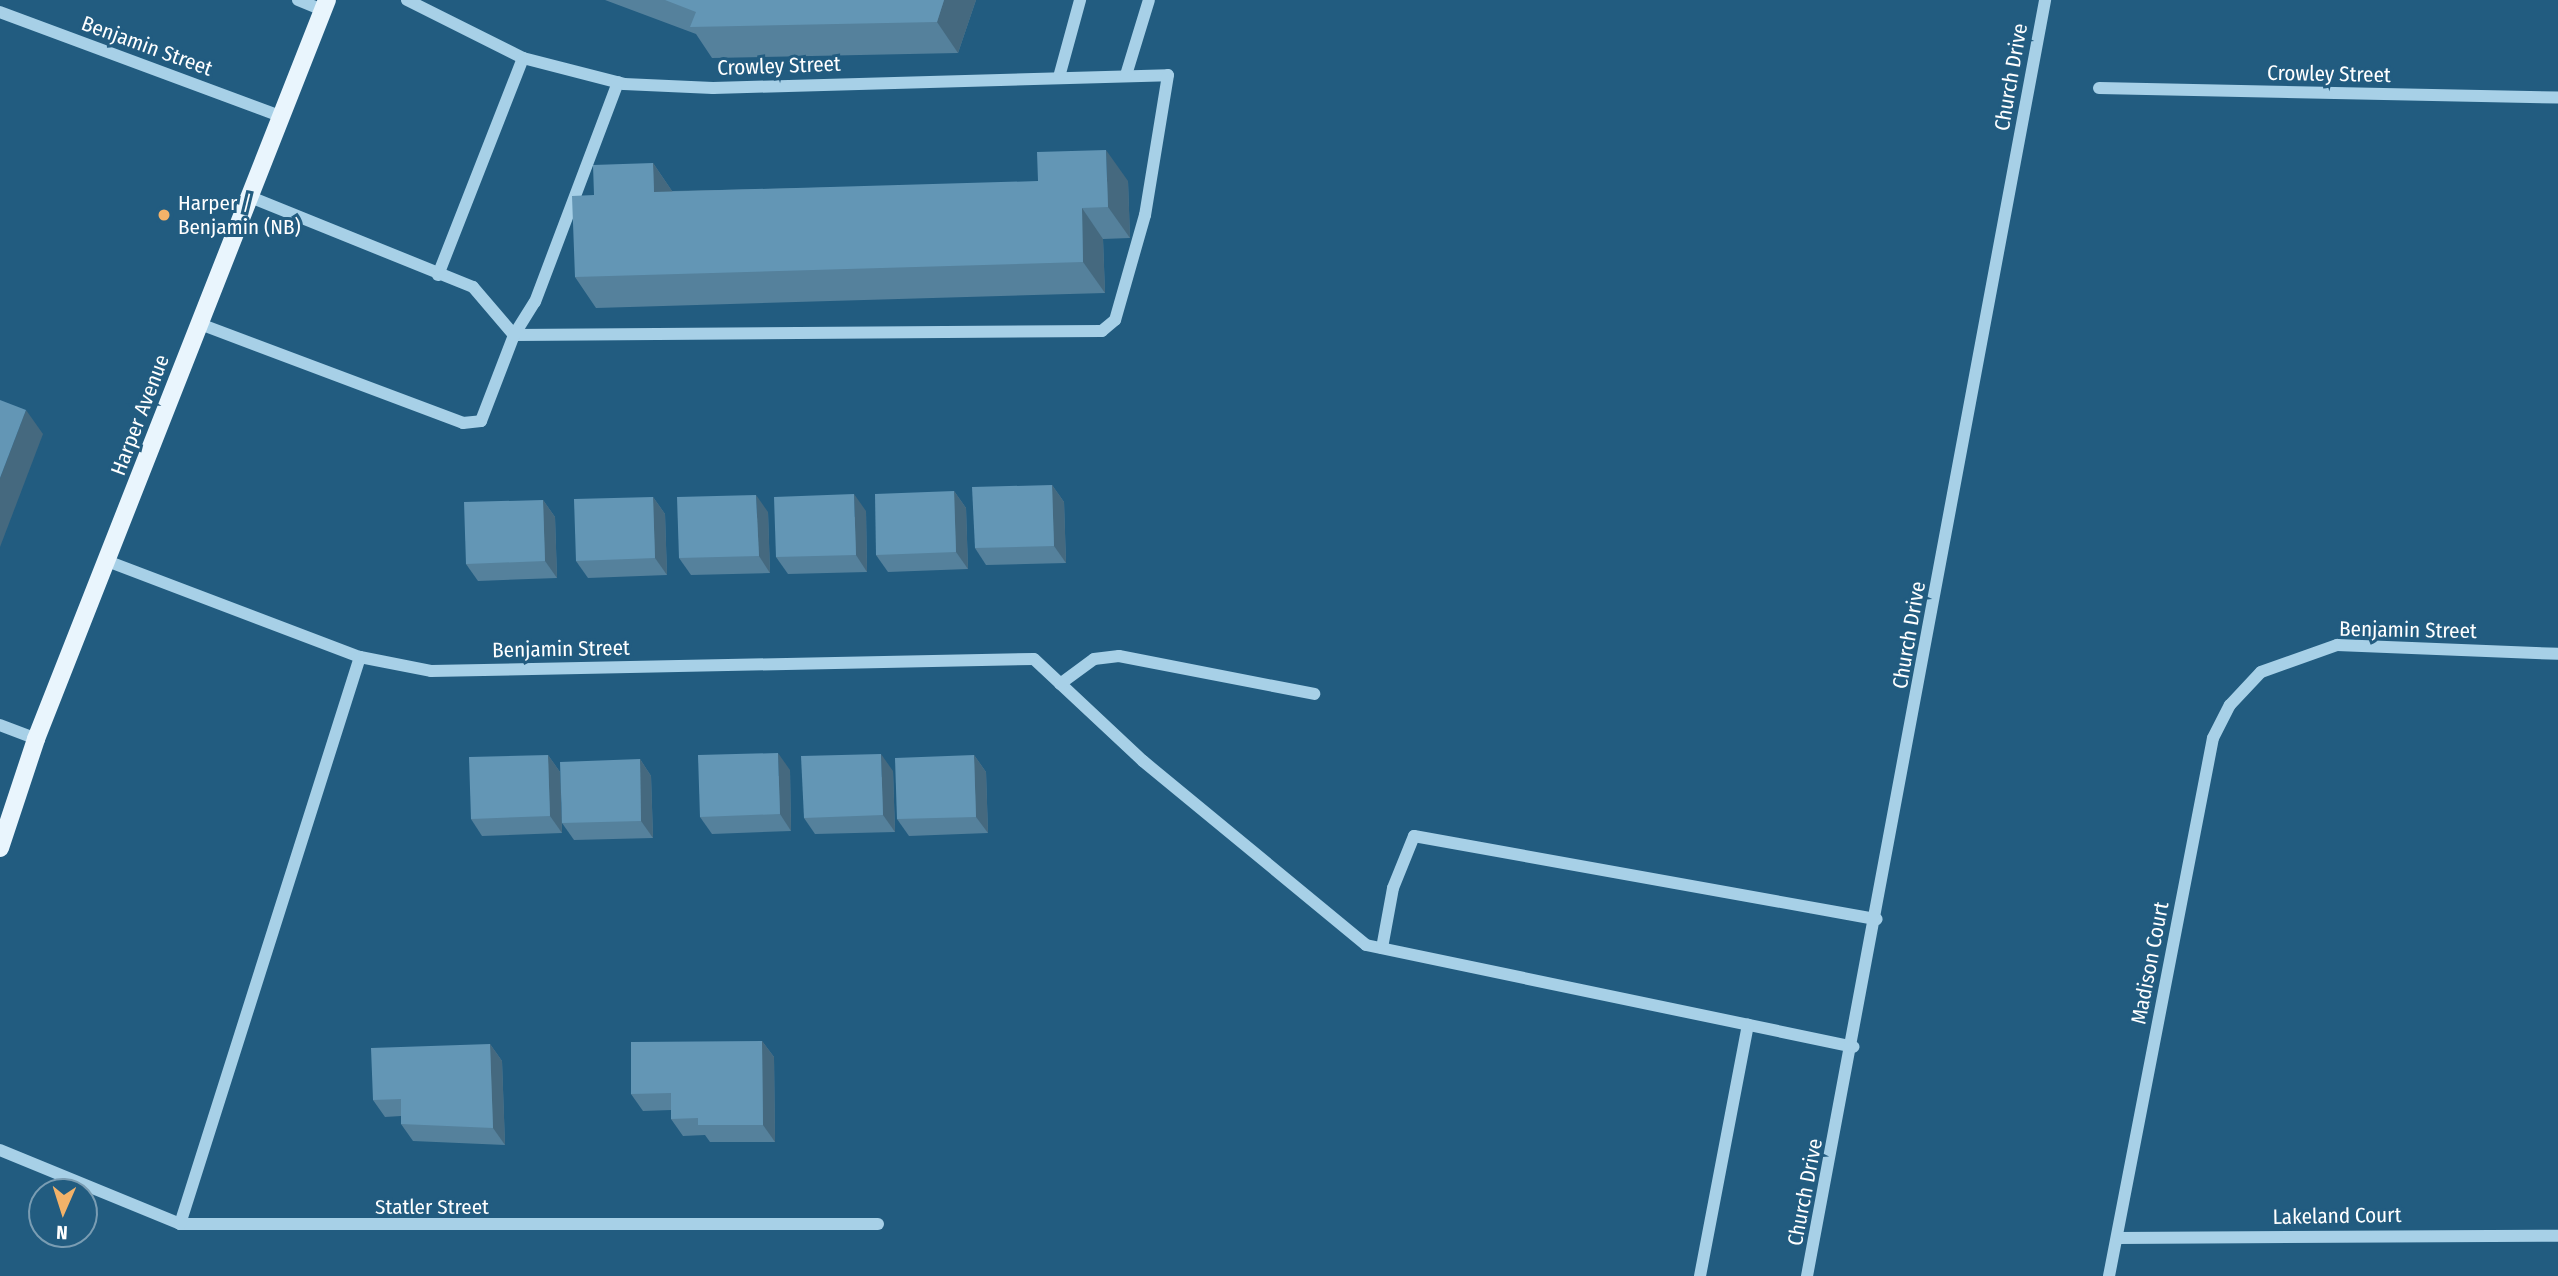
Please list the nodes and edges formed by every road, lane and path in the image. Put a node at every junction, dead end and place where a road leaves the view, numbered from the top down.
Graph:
1 (298, 0) edge
2 (407, 0) edge
3 (1080, 0) edge
4 (1149, 0) edge
5 (2045, 0) edge
6 (325, 5) edge
7 (0, 12) edge
8 (523, 58) junction
9 (1126, 75) junction
10 (1059, 77) junction
11 (618, 82) junction
12 (2099, 88) dead end
13 (2558, 98) edge
14 (280, 116) junction
15 (250, 197) junction
16 (438, 275) junction
17 (200, 324) junction
18 (514, 335) junction
19 (107, 561) junction
20 (2558, 654) edge
21 (360, 657) junction
22 (2261, 672) joint
23 (1060, 684) junction
24 (1314, 694) dead end
25 (0, 725) edge
26 (36, 739) junction
27 (0, 848) edge
28 (1877, 919) junction
29 (1382, 948) junction
30 (1748, 1025) junction
31 (1853, 1047) junction
32 (0, 1150) edge
33 (180, 1224) junction
34 (878, 1224) dead end
35 (2558, 1236) edge
36 (2117, 1238) junction
37 (1700, 1276) edge
38 (1807, 1276) edge
39 (2109, 1276) edge

1 - 6 street
2 - 8 street, Crowley Street
3 - 10 street
4 - 9 street
5 - 28 street, Church Drive
6 - 14 main road, Harper Avenue
7 - 14 street, Benjamin Street
8 - 11 street, Crowley Street
8 - 16 street
9 - 10 street, Crowley Street
9 - 18 street, Crowley Street
10 - 11 street, Crowley Street
11 - 18 street
12 - 13 street, Crowley Street
14 - 15 main road, Harper Avenue
15 - 16 street
15 - 17 main road, Harper Avenue
16 - 18 street
17 - 18 street
17 - 19 main road, Harper Avenue
19 - 21 street, Benjamin Street
19 - 26 main road, Harper Avenue
20 - 22 street, Benjamin Street
21 - 23 street, Benjamin Street
21 - 33 street
22 - 36 street, Madison Court
23 - 24 street
23 - 29 street
25 - 26 street
26 - 27 main road, Harper Avenue
28 - 29 street
28 - 31 street, Church Drive
29 - 30 street
30 - 31 street
30 - 37 street
31 - 38 street, Church Drive
32 - 33 street, Statler Street
33 - 34 street, Statler Street
35 - 36 street, Lakeland Court
36 - 39 street, Madison Court

